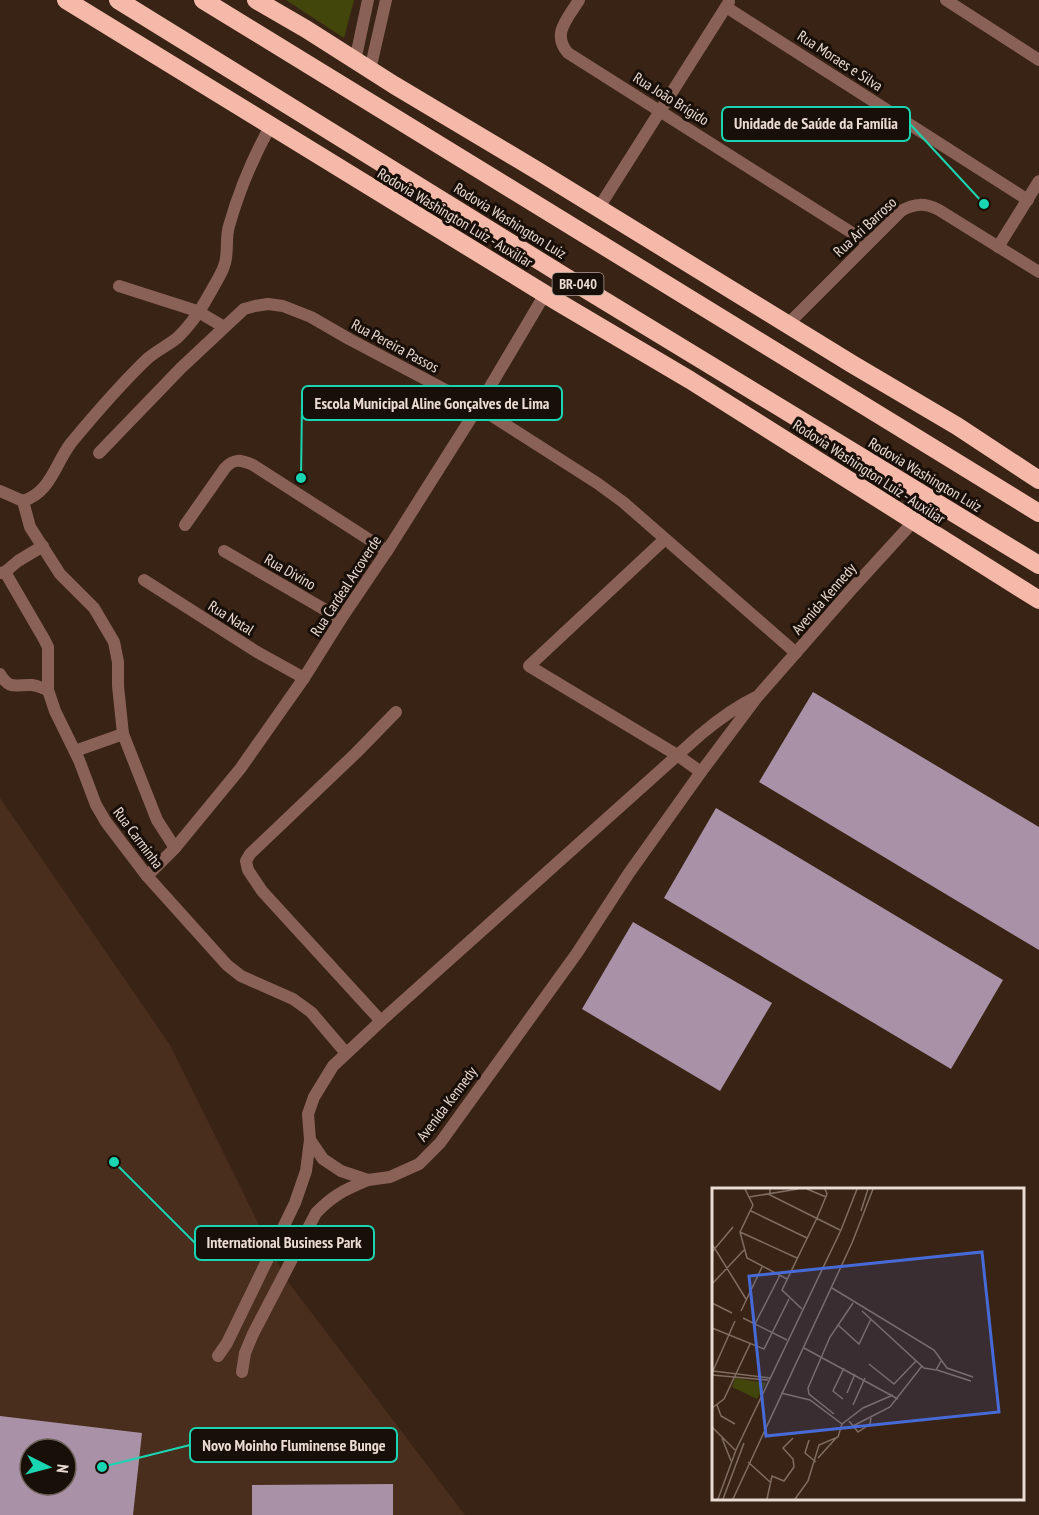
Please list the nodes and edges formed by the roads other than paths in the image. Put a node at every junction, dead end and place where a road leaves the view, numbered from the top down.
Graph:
1 (66, 0) edge
2 (118, 0) edge
3 (203, 0) edge
4 (256, 0) edge
5 (368, 0) edge
6 (386, 0) edge
7 (579, 0) edge
8 (946, 0) edge
9 (729, 3) edge
10 (1039, 60) edge
11 (363, 65) junction
12 (660, 110) junction
13 (271, 125) junction
14 (1039, 182) edge
15 (1028, 200) junction
16 (598, 209) junction
17 (868, 243) junction
18 (998, 246) junction
19 (1039, 272) edge
20 (572, 281) junction
21 (119, 286) dead end
22 (545, 294) junction
23 (200, 312) junction
24 (788, 324) junction
25 (224, 327) junction
26 (690, 380) junction
27 (478, 407) junction
28 (99, 453) dead end
29 (1039, 480) edge
30 (0, 490) edge
31 (23, 501) junction
32 (1039, 513) edge
33 (913, 522) junction
34 (185, 525) dead end
35 (665, 539) junction
36 (43, 546) junction
37 (224, 551) dead end
38 (387, 551) junction
39 (1039, 564) edge
40 (2, 572) edge
41 (144, 580) dead end
42 (1039, 600) edge
43 (341, 619) junction
44 (796, 653) junction
45 (0, 674) edge
46 (304, 678) junction
47 (48, 690) junction
48 (758, 696) junction
49 (396, 712) dead end
50 (123, 734) junction
51 (75, 751) junction
52 (677, 755) junction
53 (701, 772) junction
54 (175, 848) junction
55 (147, 876) junction
56 (381, 1021) junction
57 (346, 1053) junction
58 (309, 1140) junction
59 (368, 1180) junction
60 (218, 1356) dead end
61 (242, 1372) dead end

1 - 13 highway, Rodovia Washington Luiz - Auxiliar
2 - 20 highway, Rodovia Washington Luiz / BR-040
3 - 32 highway, Rodovia Washington Luiz
4 - 11 highway
5 - 11 street
6 - 11 street
7 - 12 street, Rua João Brígido
8 - 10 street
9 - 12 street
9 - 15 street, Rua Moraes e Silva
11 - 16 highway
12 - 16 street
12 - 17 street, Rua João Brígido
13 - 22 highway, Rodovia Washington Luiz - Auxiliar
13 - 23 street
14 - 15 street
15 - 18 street
16 - 24 highway
17 - 18 street, Rua Ari Barroso
17 - 24 street, Rua Ari Barroso
18 - 19 street, Rua Ari Barroso
20 - 26 highway
20 - 39 highway, Rodovia Washington Luiz / BR-040
21 - 23 street
22 - 26 highway, Rodovia Washington Luiz - Auxiliar
22 - 27 street, Rua Cardeal Arcoverde
23 - 25 street
23 - 31 street
24 - 29 highway
25 - 27 street, Rua Pereira Passos
25 - 28 street, Rua Pereira Passos
26 - 33 highway, Rodovia Washington Luiz - Auxiliar
27 - 35 street, Rua Pereira Passos
27 - 38 street, Rua Cardeal Arcoverde
30 - 31 street
31 - 36 street
33 - 42 highway, Rodovia Washington Luiz - Auxiliar
33 - 44 street, Avenida Kennedy
34 - 38 street
35 - 44 street, Rua Pereira Passos
35 - 52 street
36 - 40 street
36 - 50 street
37 - 43 street, Rua Divino
38 - 43 street, Rua Cardeal Arcoverde
40 - 47 street, Rua Carminha
41 - 46 street, Rua Natal
43 - 46 street, Rua Cardeal Arcoverde
44 - 48 street, Avenida Kennedy
45 - 47 street
46 - 54 street, Rua Cardeal Arcoverde
47 - 51 street, Rua Carminha
48 - 52 street, Avenida Kennedy
48 - 53 street, Avenida Kennedy
49 - 56 street
50 - 51 street
50 - 54 street
51 - 55 street, Rua Carminha
52 - 53 street
52 - 56 street, Avenida Kennedy
53 - 59 street, Avenida Kennedy
54 - 55 street, Rua Cardeal Arcoverde
55 - 57 street, Rua Carminha
56 - 57 street, Avenida Kennedy
57 - 58 street, Avenida Kennedy
58 - 59 street
58 - 60 street, Avenida Kennedy
59 - 61 street, Avenida Kennedy

